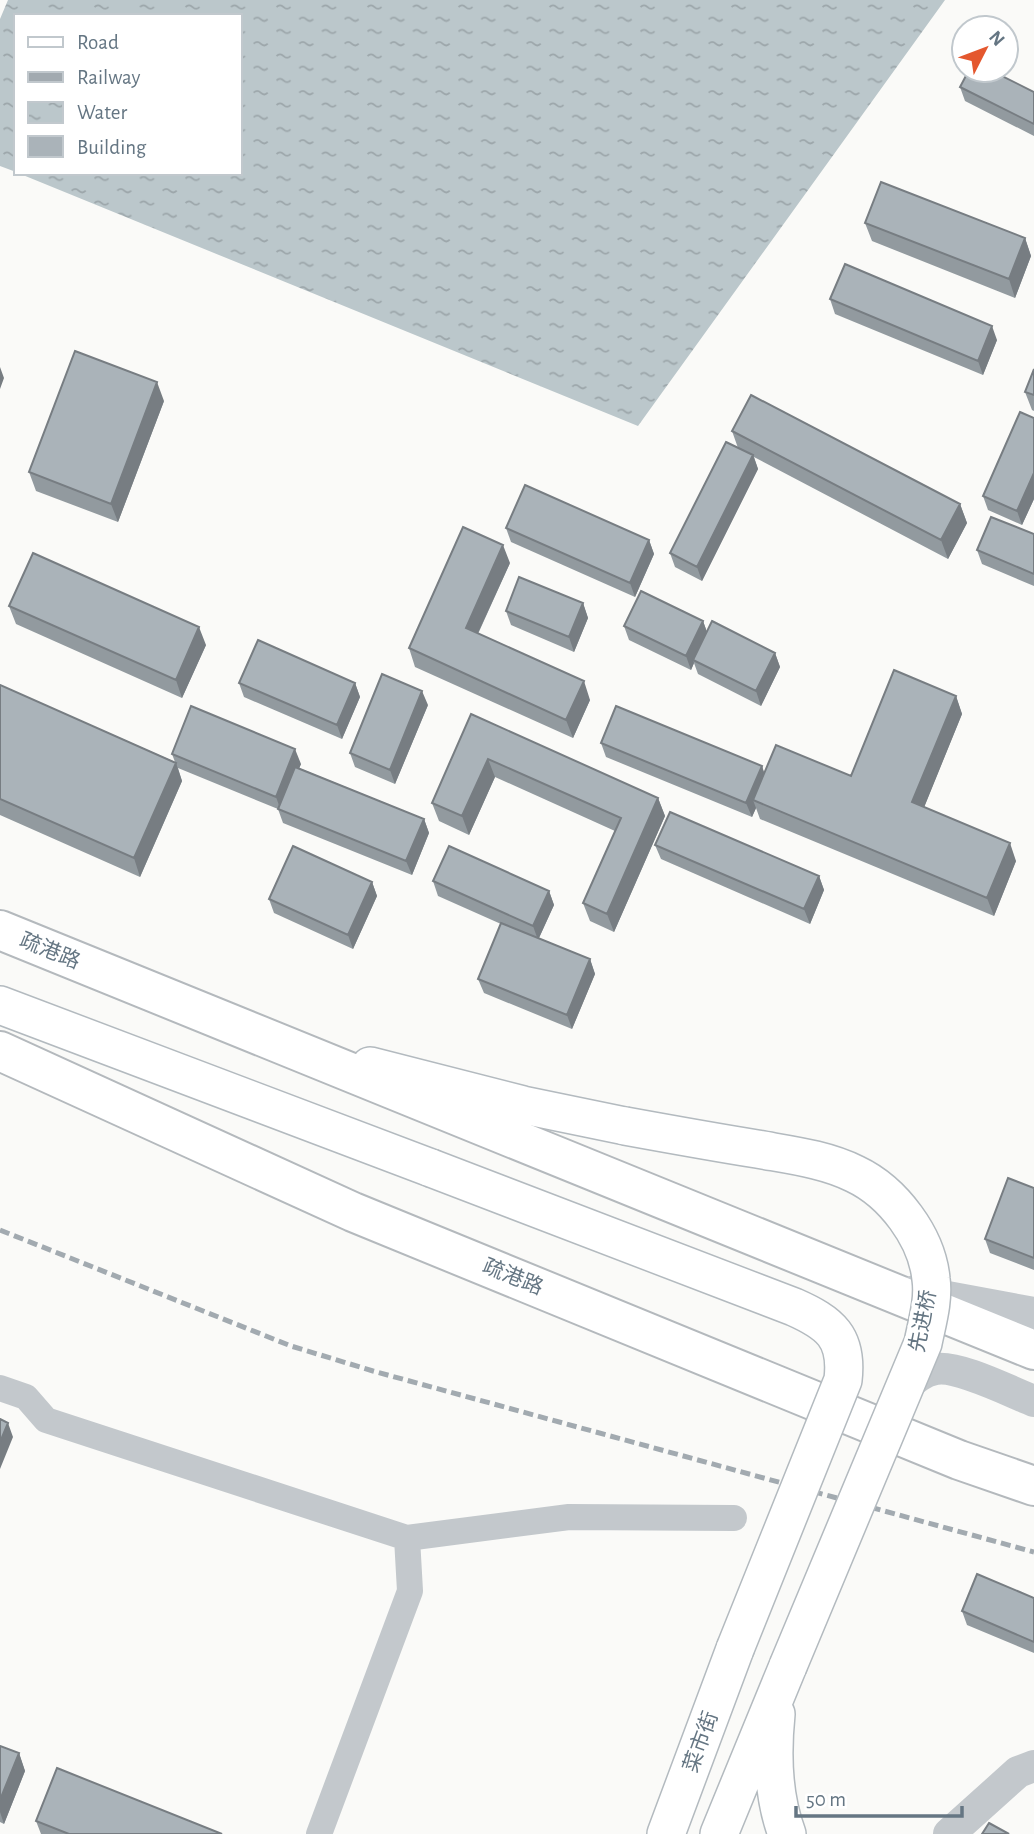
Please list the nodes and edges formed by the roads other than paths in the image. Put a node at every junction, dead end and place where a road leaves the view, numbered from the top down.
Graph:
1 (0, 930) edge
2 (0, 1005) edge
3 (268, 1039) junction
4 (0, 1051) edge
5 (869, 1283) junction
6 (1034, 1313) edge
7 (1034, 1350) edge
8 (0, 1388) edge
9 (904, 1388) junction
10 (1034, 1401) edge
11 (959, 1460) junction
12 (1034, 1486) edge
13 (1034, 1493) edge
14 (734, 1518) dead end
15 (407, 1538) junction
16 (783, 1678) junction
17 (1034, 1766) edge
18 (785, 1829) edge
19 (320, 1834) edge
20 (666, 1834) edge
21 (719, 1834) edge
22 (949, 1834) edge

1 - 3 highway, 疏港路
2 - 20 main road, 菜市街, bridge
3 - 5 highway, 疏港路
3 - 9 main road, 先进桥, bridge
4 - 11 highway, 疏港路
5 - 6 street
5 - 7 highway, 疏港路
8 - 15 street
9 - 10 street
9 - 16 main road, 先进桥, bridge
11 - 12 highway, 疏港路
11 - 13 street
14 - 15 street
15 - 19 street
16 - 18 main road
16 - 21 main road
17 - 22 street

